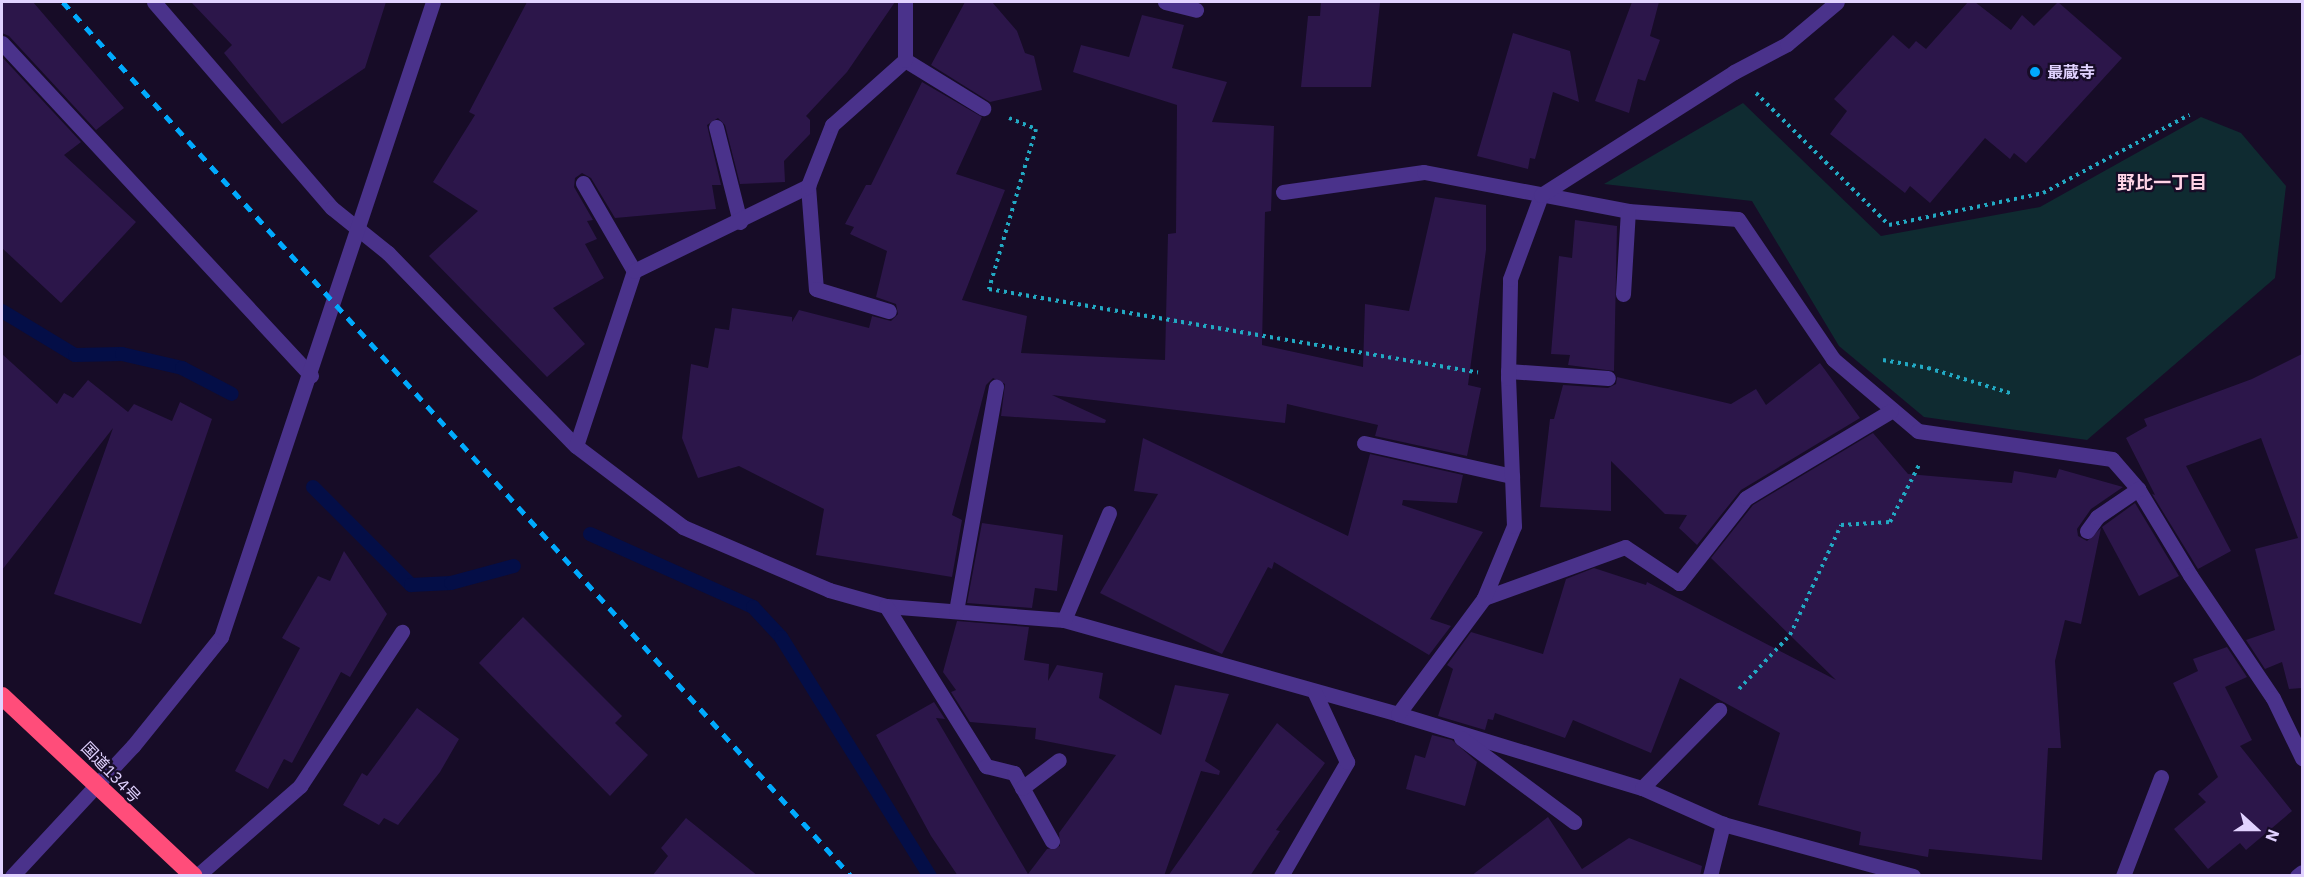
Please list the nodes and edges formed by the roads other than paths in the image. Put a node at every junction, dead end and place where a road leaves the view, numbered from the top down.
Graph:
1 (154, 2) edge
2 (433, 2) edge
3 (905, 2) edge
4 (1165, 2) edge
5 (1837, 2) edge
6 (1196, 10) dead end
7 (2, 43) edge
8 (905, 60) junction
9 (982, 108) road end
10 (716, 127) dead end
11 (583, 183) dead end
12 (808, 186) junction
13 (1283, 192) dead end
14 (1541, 195) junction
15 (1628, 211) junction
16 (740, 222) junction
17 (357, 228) junction
18 (634, 271) junction
19 (1623, 294) dead end
20 (889, 311) dead end
21 (1508, 374) junction
22 (311, 375) junction
23 (1608, 378) dead end
24 (996, 387) dead end
25 (1891, 411) junction
26 (1364, 443) dead end
27 (576, 446) junction
28 (1512, 476) junction
29 (2138, 489) junction
30 (1109, 513) dead end
31 (2087, 531) dead end
32 (1484, 598) junction
33 (886, 606) junction
34 (956, 611) junction
35 (1064, 620) junction
36 (402, 632) dead end
37 (1314, 693) junction
38 (2, 696) edge
39 (1719, 710) road end
40 (1398, 714) junction
41 (1453, 732) junction
42 (2302, 758) edge
43 (1059, 760) dead end
44 (2161, 777) dead end
45 (97, 784) junction
46 (1022, 788) junction
47 (1642, 788) junction
48 (1574, 822) dead end
49 (1723, 824) junction
50 (1052, 841) dead end
51 (2302, 872) edge
52 (12, 876) edge
53 (196, 876) edge
54 (1281, 876) edge
55 (1710, 876) edge
56 (1913, 876) edge
57 (2122, 876) edge
58 (2297, 876) edge

1 - 17 street
2 - 17 street
3 - 8 street
4 - 6 street
5 - 14 street
7 - 22 street
8 - 9 street
8 - 12 street
10 - 16 street
11 - 18 street
12 - 16 street
12 - 20 street
13 - 14 street
14 - 15 street
14 - 21 street
15 - 19 street
15 - 25 street
16 - 18 street
17 - 22 street
17 - 27 street
18 - 27 street
21 - 23 street
21 - 28 street
22 - 45 street
24 - 34 street
25 - 29 street
25 - 32 street
26 - 28 street
27 - 33 street
28 - 32 street
29 - 31 street
29 - 42 street
30 - 35 street
32 - 40 street
33 - 34 street
33 - 46 street
34 - 35 street
35 - 37 street
36 - 53 street
37 - 40 street
37 - 54 street
38 - 45 highway, 国道134号
39 - 47 street
40 - 41 street
41 - 47 street
41 - 48 street
43 - 46 street
44 - 57 street
45 - 52 street
45 - 53 highway, 国道134号
46 - 50 street
47 - 49 street
49 - 55 street
49 - 56 street
51 - 58 street

